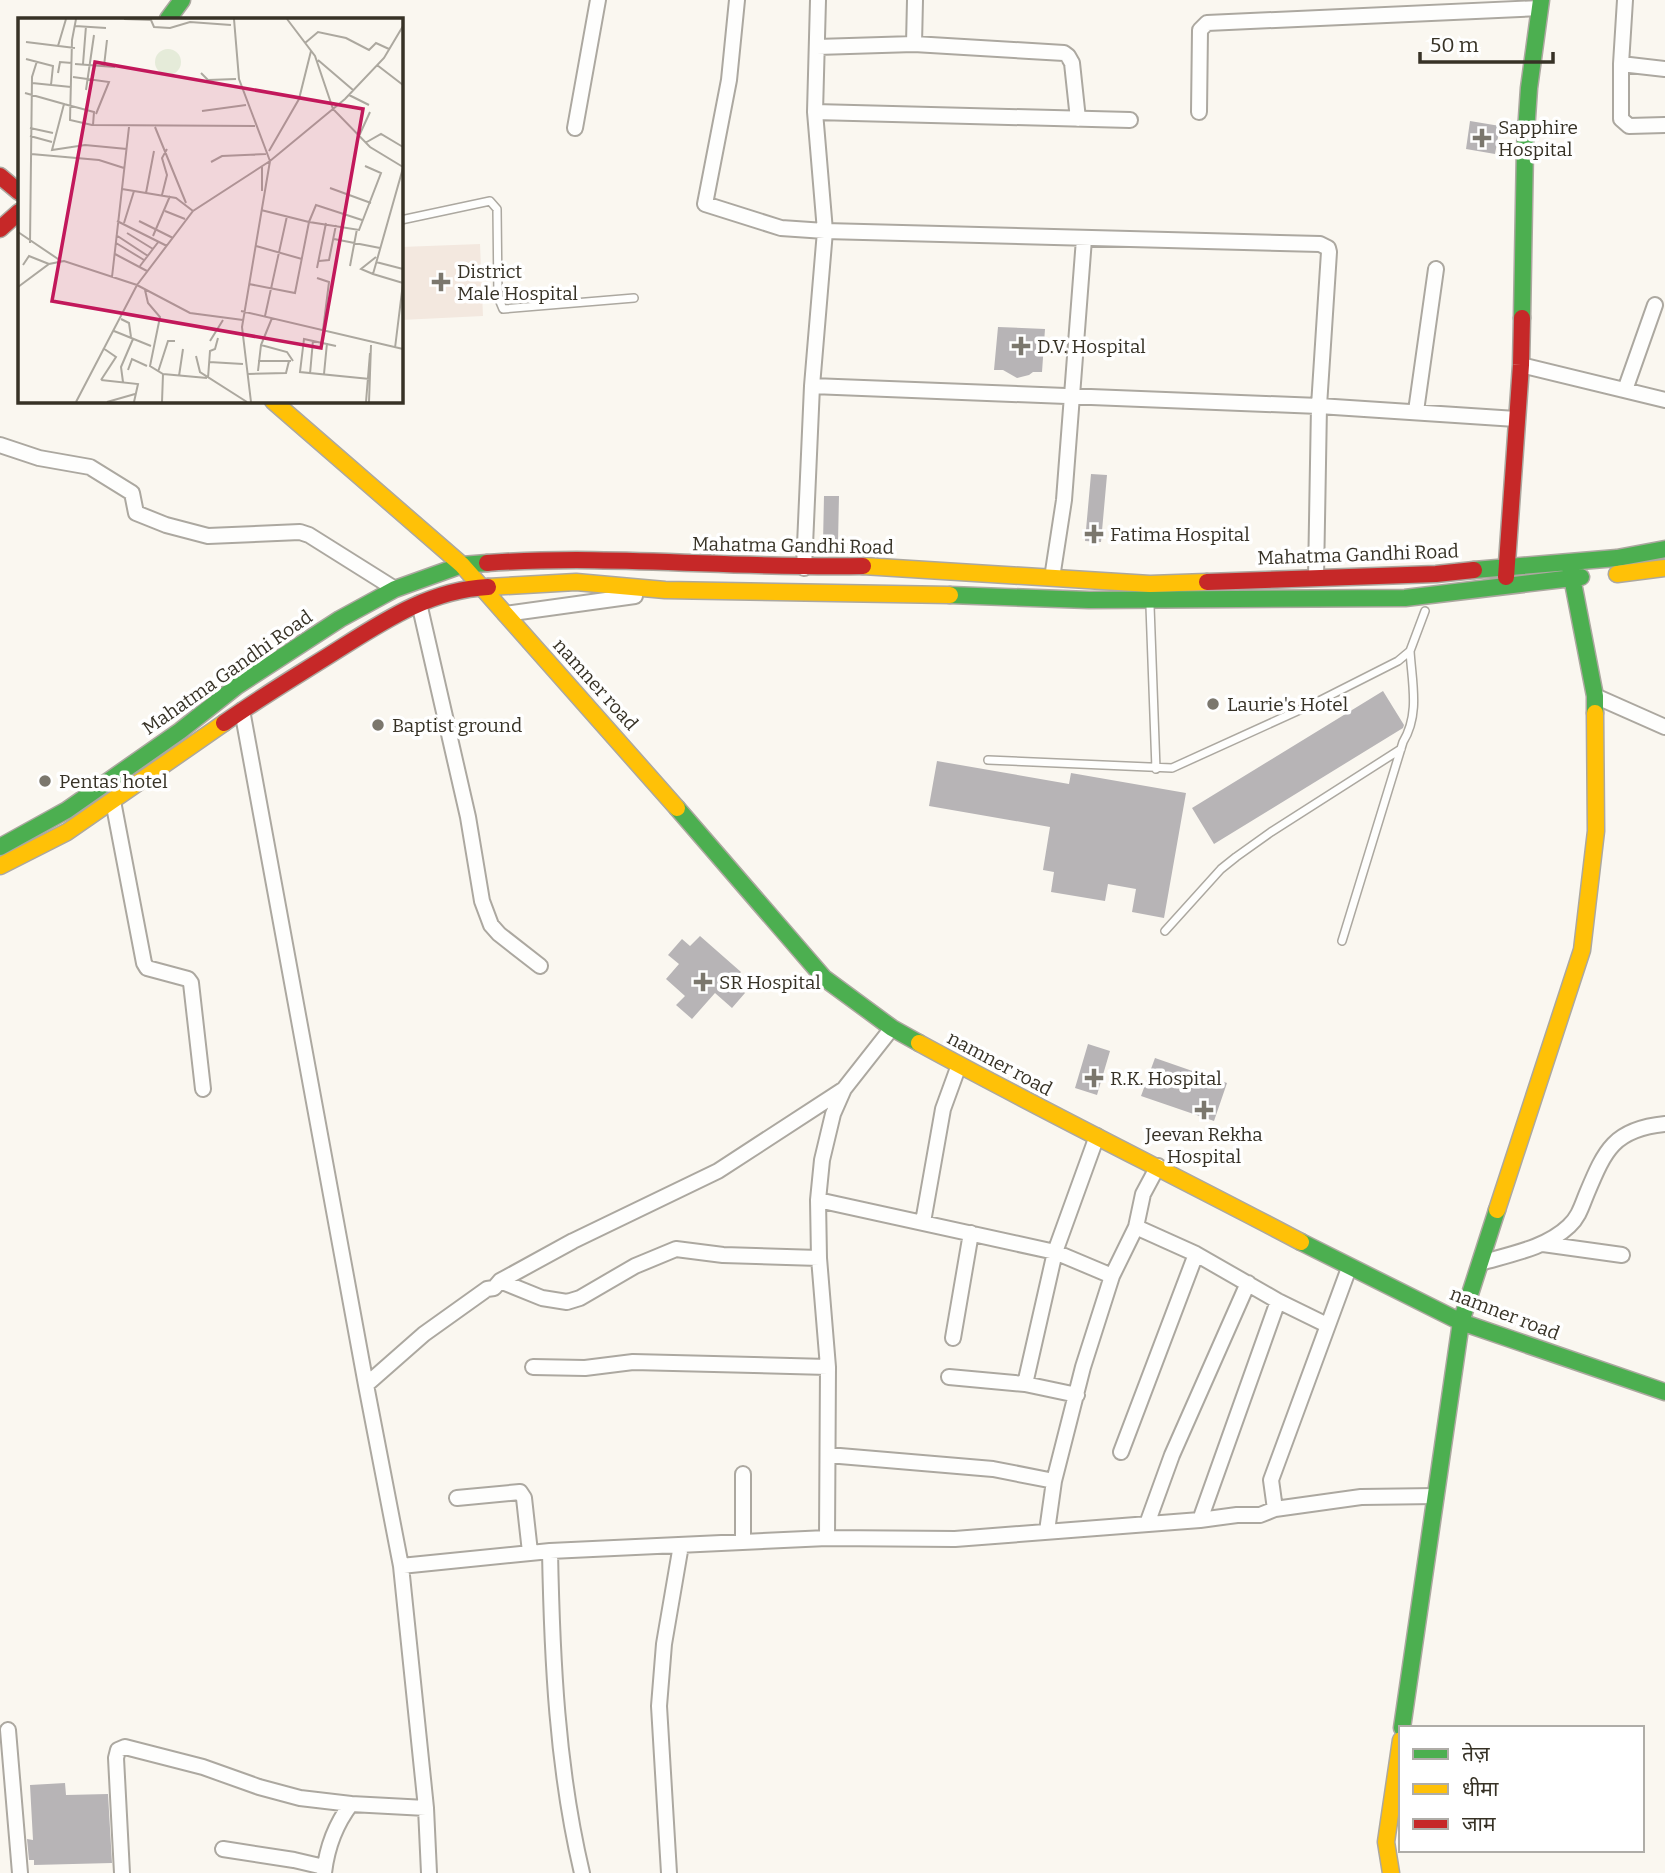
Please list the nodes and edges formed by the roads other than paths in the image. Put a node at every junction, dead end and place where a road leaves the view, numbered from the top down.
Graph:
1 (182, 0) edge
2 (598, 0) edge
3 (737, 0) edge
4 (818, 0) edge
5 (915, 0) edge
6 (1625, 0) edge
7 (1540, 4) edge
8 (169, 18) edge
9 (915, 44) junction
10 (817, 47) junction
11 (1621, 64) junction
12 (1665, 69) edge
13 (815, 112) junction
14 (1199, 112) dead end
15 (1078, 119) junction
16 (1130, 120) dead end
17 (1665, 125) edge
18 (575, 128) dead end
19 (0, 176) edge
20 (18, 191) edge
21 (18, 213) edge
22 (402, 220) edge
23 (0, 229) edge
24 (825, 231) junction
25 (1084, 239) junction
26 (1436, 269) dead end
27 (635, 298) dead end
28 (1655, 305) dead end
29 (1521, 365) junction
30 (812, 386) junction
31 (1625, 390) junction
32 (1071, 397) junction
33 (1665, 400) edge
34 (274, 402) edge
35 (1319, 406) junction
36 (1416, 411) junction
37 (1516, 419) junction
38 (0, 445) edge
39 (1665, 550) edge
40 (462, 565) junction
41 (1506, 566) junction
42 (804, 568) junction
43 (1665, 568) edge
44 (1570, 570) junction
45 (1056, 578) junction
46 (1316, 578) junction
47 (1507, 585) junction
48 (480, 586) junction
49 (395, 589) junction
50 (673, 590) junction
51 (1150, 599) junction
52 (419, 603) junction
53 (1425, 611) dead end
54 (505, 614) junction
55 (1410, 651) junction
56 (1595, 696) junction
57 (242, 710) junction
58 (1665, 727) edge
59 (1401, 749) junction
60 (988, 760) dead end
61 (1156, 769) junction
62 (113, 800) junction
63 (0, 847) edge
64 (0, 866) edge
65 (1165, 931) dead end
66 (1342, 941) dead end
67 (540, 966) dead end
68 (892, 1028) junction
69 (959, 1065) junction
70 (203, 1089) dead end
71 (844, 1089) junction
72 (1665, 1124) edge
73 (1097, 1136) junction
74 (1158, 1166) junction
75 (818, 1200) junction
76 (923, 1222) junction
77 (1136, 1227) junction
78 (971, 1233) junction
79 (1543, 1244) junction
80 (1055, 1252) junction
81 (1196, 1254) junction
82 (1622, 1255) dead end
83 (819, 1258) junction
84 (1480, 1263) junction
85 (1349, 1268) junction
86 (1112, 1276) junction
87 (500, 1281) junction
88 (1248, 1283) junction
89 (1278, 1301) junction
90 (1461, 1322) junction
91 (1326, 1325) junction
92 (953, 1338) dead end
93 (533, 1367) dead end
94 (828, 1367) junction
95 (949, 1377) dead end
96 (1025, 1384) junction
97 (366, 1385) junction
98 (1665, 1392) edge
99 (1077, 1395) junction
100 (1121, 1452) dead end
101 (828, 1455) junction
102 (743, 1474) dead end
103 (1054, 1481) junction
104 (1436, 1496) junction
105 (457, 1497) dead end
106 (1275, 1509) junction
107 (1200, 1520) junction
108 (1147, 1524) junction
109 (1047, 1531) junction
110 (827, 1538) junction
111 (743, 1542) junction
112 (681, 1545) junction
113 (551, 1551) junction
114 (530, 1552) junction
115 (401, 1566) junction
116 (1402, 1726) edge
117 (8, 1730) dead end
118 (1399, 1754) edge
119 (7, 1802) edge
120 (351, 1804) junction
121 (426, 1808) junction
122 (223, 1849) dead end
123 (1387, 1869) edge
124 (324, 1870) edge
125 (20, 1873) edge
126 (122, 1873) edge
127 (429, 1873) edge
128 (582, 1873) edge
129 (669, 1873) edge

1 - 8 main road
2 - 18 street
3 - 24 street
4 - 10 street
5 - 9 street
6 - 11 street
7 - 14 street
7 - 29 main road
9 - 10 street
9 - 15 street
10 - 13 street
11 - 12 street
11 - 17 street
13 - 15 street
13 - 24 street
15 - 16 street
19 - 20 main road
21 - 23 main road
22 - 27 lane
24 - 25 street
24 - 30 street
25 - 32 street
25 - 35 street
26 - 36 street
28 - 31 street
29 - 31 street
29 - 37 main road
30 - 32 street
30 - 42 street
31 - 33 street
32 - 35 street
32 - 45 street
34 - 40 main road, namner road
35 - 36 street
35 - 46 street
36 - 37 street
37 - 41 main road
38 - 49 street
39 - 44 main road, Mahatma Gandhi Road
40 - 42 main road, Mahatma Gandhi Road
40 - 48 main road, namner road
40 - 49 main road, Mahatma Gandhi Road
41 - 44 main road, Mahatma Gandhi Road
41 - 46 main road, Mahatma Gandhi Road
41 - 47 main road
42 - 45 main road, Mahatma Gandhi Road
43 - 44 main road, Mahatma Gandhi Road
44 - 47 main road, Mahatma Gandhi Road
44 - 56 main road
45 - 46 main road, Mahatma Gandhi Road
47 - 51 main road, Mahatma Gandhi Road
48 - 50 main road, Mahatma Gandhi Road
48 - 52 main road, Mahatma Gandhi Road
48 - 54 main road, namner road
49 - 63 main road, Mahatma Gandhi Road
50 - 51 main road, Mahatma Gandhi Road
50 - 54 street
51 - 61 lane
52 - 57 main road, Mahatma Gandhi Road
52 - 67 street
53 - 55 lane
54 - 68 main road, namner road
55 - 59 lane
55 - 61 lane
56 - 58 street
56 - 84 main road
57 - 62 main road, Mahatma Gandhi Road
57 - 97 street
59 - 65 lane
59 - 66 lane
60 - 61 lane
62 - 64 main road, Mahatma Gandhi Road
62 - 70 street
68 - 69 main road, namner road
68 - 71 street
69 - 73 main road, namner road
69 - 76 street
71 - 75 street
71 - 87 street
72 - 79 street
73 - 74 main road, namner road
73 - 80 street
74 - 77 street
74 - 85 main road, namner road
75 - 76 street
75 - 83 street
76 - 78 street
77 - 81 street
77 - 86 street
78 - 80 street
78 - 92 street
79 - 82 street
79 - 84 street
80 - 86 street
80 - 96 street
81 - 88 street
81 - 100 street
83 - 87 street
83 - 94 street
84 - 90 main road
85 - 90 main road, namner road
85 - 91 street
86 - 99 street
87 - 97 street
88 - 89 street
88 - 108 street
89 - 91 street
89 - 107 street
90 - 98 main road, namner road
90 - 104 main road
91 - 106 street
93 - 94 street
94 - 101 street
95 - 96 street
96 - 99 street
97 - 115 street
99 - 103 street
101 - 103 street
101 - 110 street
102 - 111 street
103 - 109 street
104 - 106 street
104 - 116 main road
105 - 114 street
106 - 107 street
107 - 108 street
108 - 109 street
109 - 110 street
110 - 111 street
111 - 112 street
112 - 113 street
112 - 129 street
113 - 114 street
113 - 128 street
114 - 115 street
115 - 121 street
117 - 119 street
118 - 123 main road
119 - 125 street
120 - 121 street
120 - 124 street
120 - 126 street
121 - 127 street
122 - 124 street

